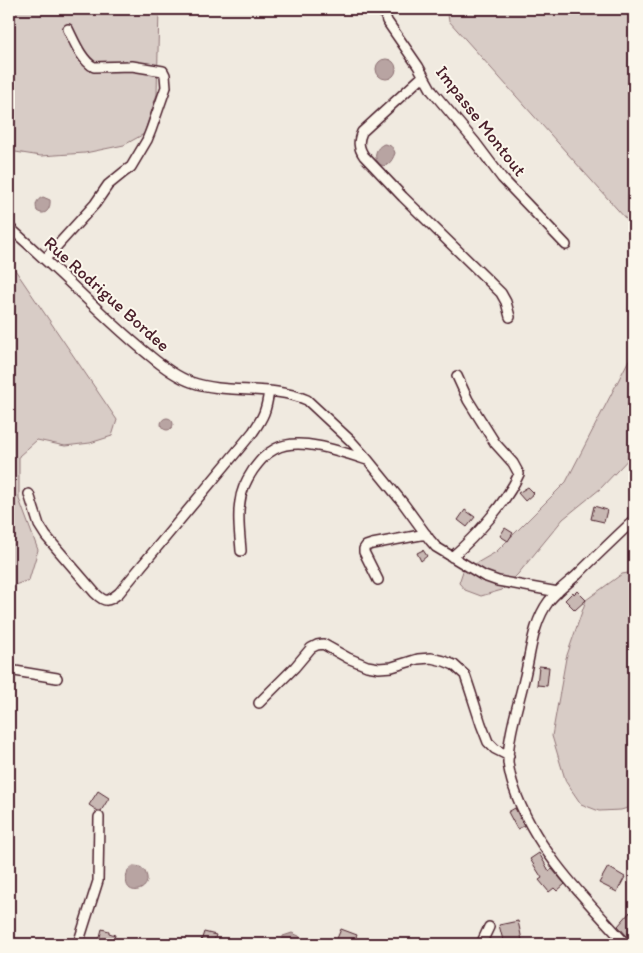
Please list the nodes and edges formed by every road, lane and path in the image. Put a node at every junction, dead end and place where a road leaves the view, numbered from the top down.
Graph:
1 (383, 9) edge
2 (68, 29) dead end
3 (423, 76) junction
4 (9, 227) edge
5 (566, 245) dead end
6 (45, 259) junction
7 (510, 317) dead end
8 (457, 376) dead end
9 (269, 391) junction
10 (368, 460) junction
11 (29, 494) dead end
12 (634, 520) edge
13 (426, 534) junction
14 (241, 551) dead end
15 (452, 557) junction
16 (378, 580) dead end
17 (558, 592) junction
18 (9, 670) edge
19 (56, 678) dead end
20 (259, 703) dead end
21 (509, 756) junction
22 (99, 817) dead end
23 (489, 927) dead end
24 (78, 944) edge
25 (481, 944) edge
26 (626, 944) edge

1 - 3 street, Impasse Montout
2 - 6 street
3 - 5 street, Impasse Montout
3 - 7 street
4 - 6 street, Rue Rodrigue Bordee
6 - 9 street, Rue Rodrigue Bordee
8 - 15 street
9 - 10 street, Rue Rodrigue Bordee
9 - 11 street
10 - 13 street, Rue Rodrigue Bordee
10 - 14 street
12 - 17 street
13 - 15 street, Rue Rodrigue Bordee
13 - 16 street
15 - 17 street, Rue Rodrigue Bordee
17 - 21 street
18 - 19 street
20 - 21 street
21 - 26 street
22 - 24 street
23 - 25 street

